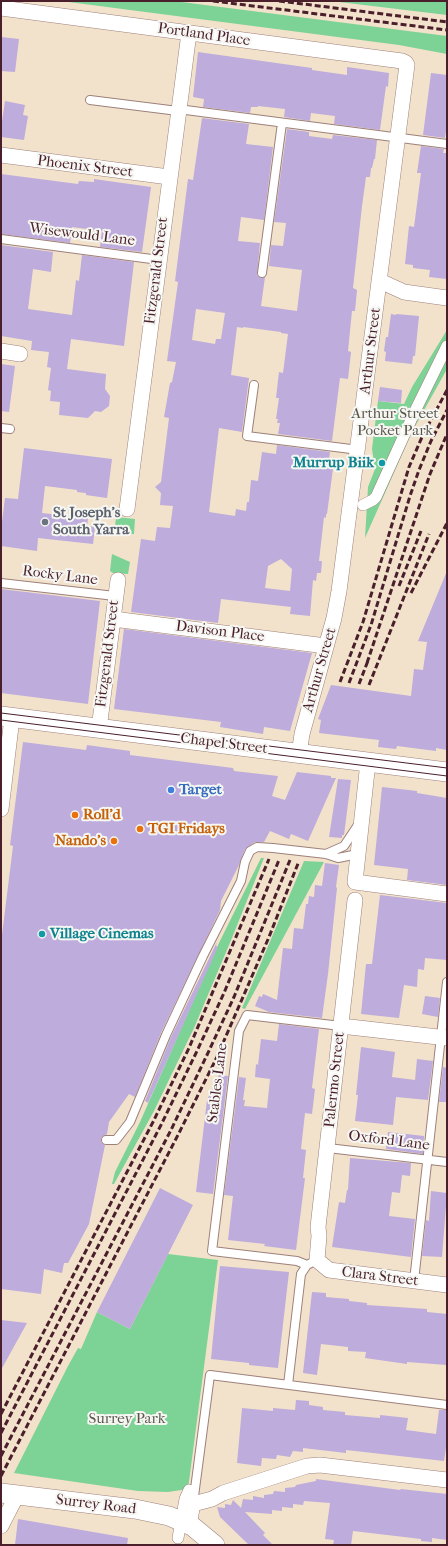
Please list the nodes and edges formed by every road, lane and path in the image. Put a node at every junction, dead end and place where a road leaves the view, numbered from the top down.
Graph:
1 (1, 8) edge
2 (189, 33) junction
3 (406, 63) joint
4 (90, 100) dead end
5 (178, 110) junction
6 (282, 123) junction
7 (399, 137) junction
8 (447, 144) edge
9 (1, 155) edge
10 (169, 178) junction
11 (1, 239) edge
12 (159, 260) junction
13 (262, 273) dead end
14 (380, 281) junction
15 (447, 298) edge
16 (447, 346) edge
17 (1, 351) edge
18 (20, 354) dead end
19 (254, 385) dead end
20 (1, 428) edge
21 (10, 429) dead end
22 (358, 450) junction
23 (364, 505) dead end
24 (127, 509) dead end
25 (118, 580) dead end
26 (1, 583) edge
27 (115, 596) junction
28 (113, 619) junction
29 (326, 646) junction
30 (6, 717) edge
31 (99, 729) junction
32 (299, 754) junction
33 (368, 762) junction
34 (447, 772) edge
35 (1, 809) edge
36 (362, 820) junction
37 (326, 854) junction
38 (358, 854) junction
39 (447, 894) edge
40 (355, 900) dead end
41 (447, 982) edge
42 (341, 1026) junction
43 (444, 1038) edge
44 (106, 1140) dead end
45 (328, 1148) junction
46 (427, 1160) junction
47 (447, 1162) edge
48 (212, 1251) joint
49 (312, 1263) junction
50 (414, 1281) junction
51 (447, 1285) edge
52 (288, 1385) junction
53 (447, 1405) edge
54 (447, 1480) edge
55 (189, 1490) dead end
56 (9, 1494) edge
57 (193, 1504) junction
58 (1, 1526) edge
59 (183, 1527) junction
60 (215, 1545) edge

1 - 2 street, Portland Place
2 - 3 street, Portland Place
2 - 5 street, Fitzgerald Street
3 - 7 street, Arthur Street
4 - 5 lane
5 - 6 lane
5 - 10 street, Fitzgerald Street
6 - 7 lane
6 - 13 lane
7 - 8 lane
7 - 14 street, Arthur Street
9 - 10 street, Phoenix Street
10 - 12 street, Fitzgerald Street
11 - 12 lane, Wisewould Lane
12 - 24 street, Fitzgerald Street
14 - 15 street
14 - 22 street, Arthur Street
16 - 23 street
17 - 18 street
19 - 22 lane
20 - 21 lane
22 - 29 street, Arthur Street
25 - 27 street, Fitzgerald Street
26 - 27 lane, Rocky Lane
27 - 28 street, Fitzgerald Street
28 - 29 street, Davison Place
28 - 31 street, Fitzgerald Street
29 - 32 street, Arthur Street
30 - 31 street, Chapel Street
30 - 35 street
31 - 32 street, Chapel Street
32 - 33 street, Chapel Street
33 - 34 street, Chapel Street
33 - 36 street
36 - 37 lane
36 - 38 street
37 - 38 lane
37 - 44 lane
38 - 39 street
40 - 42 street, Palermo Street
41 - 43 lane
42 - 43 street
42 - 45 street, Palermo Street
42 - 48 lane, Stables Lane
43 - 46 lane
45 - 46 lane, Oxford Lane
45 - 49 street, Palermo Street
46 - 47 lane, Oxford Lane
46 - 50 lane
48 - 49 lane, Clara Street
49 - 50 street, Clara Street
49 - 52 lane
50 - 51 street, Clara Street
52 - 53 lane
52 - 57 lane
54 - 57 street
55 - 59 street
56 - 58 street
56 - 59 street, Surrey Road
57 - 59 street
59 - 60 street

